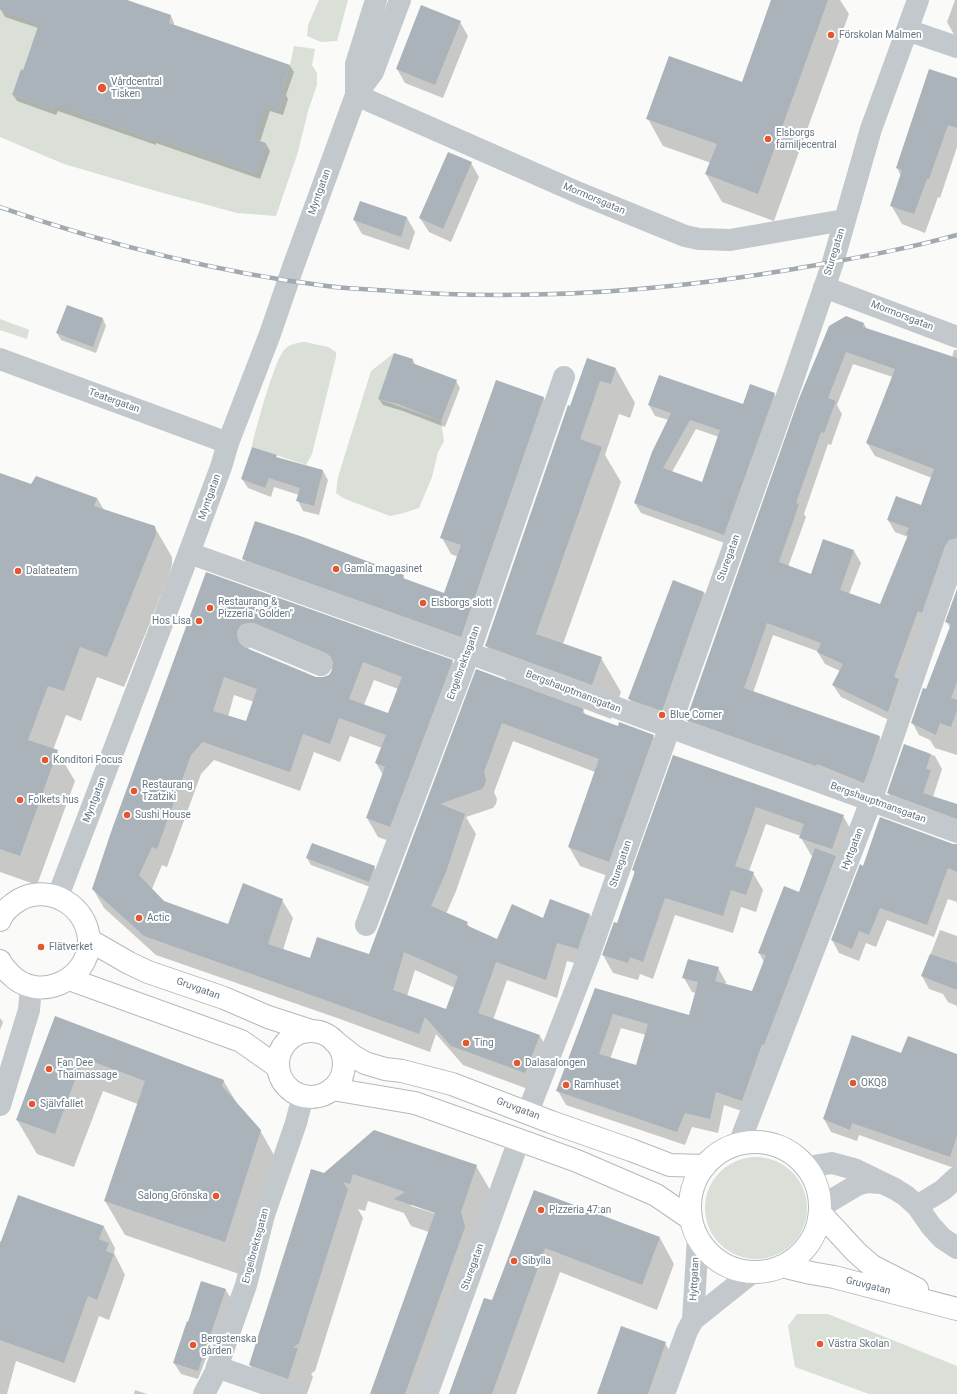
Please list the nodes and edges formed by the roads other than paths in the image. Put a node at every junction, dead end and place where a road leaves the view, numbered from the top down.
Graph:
1 (376, 0) edge
2 (400, 0) edge
3 (918, 0) edge
4 (907, 30) junction
5 (957, 47) edge
6 (356, 95) junction
7 (844, 220) junction
8 (824, 287) junction
9 (957, 337) edge
10 (0, 360) edge
11 (564, 377) dead end
12 (228, 443) junction
13 (957, 550) edge
14 (189, 553) junction
15 (250, 636) dead end
16 (469, 653) junction
17 (321, 665) dead end
18 (669, 727) junction
19 (871, 801) junction
20 (957, 832) edge
21 (58, 896) junction
22 (4, 908) edge
23 (366, 925) dead end
24 (89, 940) junction
25 (0, 961) edge
26 (69, 979) junction
27 (31, 986) junction
28 (311, 1031) junction
29 (334, 1041) junction
30 (278, 1067) junction
31 (332, 1089) junction
32 (303, 1096) junction
33 (0, 1105) edge
34 (528, 1112) junction
35 (519, 1140) junction
36 (739, 1144) junction
37 (705, 1166) junction
38 (807, 1167) junction
39 (957, 1177) edge
40 (881, 1183) junction
41 (917, 1206) junction
42 (820, 1210) junction
43 (695, 1229) junction
44 (957, 1248) edge
45 (782, 1266) junction
46 (752, 1272) junction
47 (955, 1308) edge
48 (693, 1320) junction
49 (217, 1367) junction
50 (204, 1394) edge
51 (294, 1394) edge
52 (427, 1394) edge
53 (664, 1394) edge

1 - 6 street, Myntgatan
2 - 6 street, Myntgatan
3 - 4 street, Sturegatan
4 - 5 street
4 - 7 street, Sturegatan
6 - 7 street, Mormorsgatan
6 - 12 street, Myntgatan
7 - 8 street, Sturegatan
8 - 9 street, Mormorsgatan
8 - 18 street, Sturegatan
10 - 12 street, Teatergatan
11 - 16 street, Engelbrektsgatan
12 - 14 street, Myntgatan
13 - 19 street, Hyttgatan
14 - 16 street, Bergshauptmansgatan
14 - 21 street, Myntgatan
15 - 17 street
16 - 18 street, Bergshauptmansgatan
16 - 23 street, Engelbrektsgatan
18 - 19 street, Bergshauptmansgatan
18 - 34 street, Sturegatan
19 - 20 street, Bergshauptmansgatan
19 - 36 street, Hyttgatan
21 - 22 main road
21 - 24 main road
24 - 26 main road
24 - 28 main road, Gruvgatan
25 - 27 main road
26 - 27 main road
26 - 30 main road
27 - 33 street
28 - 29 main road
28 - 30 main road
29 - 31 main road
29 - 34 main road, Gruvgatan
30 - 32 main road
31 - 32 main road
31 - 35 main road
32 - 49 street, Engelbrektsgatan
34 - 37 main road, Gruvgatan
35 - 43 main road
35 - 52 street, Sturegatan
36 - 37 main road
36 - 38 main road
37 - 43 main road
38 - 40 street
38 - 42 main road
39 - 41 street
40 - 41 street
40 - 42 street
41 - 44 street
42 - 45 main road
42 - 47 main road, Gruvgatan
43 - 46 main road
43 - 48 street, Hyttgatan
45 - 46 main road
45 - 47 main road, Gruvgatan
46 - 48 street, Hyttgatan
48 - 53 street, Hyttgatan
49 - 50 street, Engelbrektsgatan
49 - 51 street

